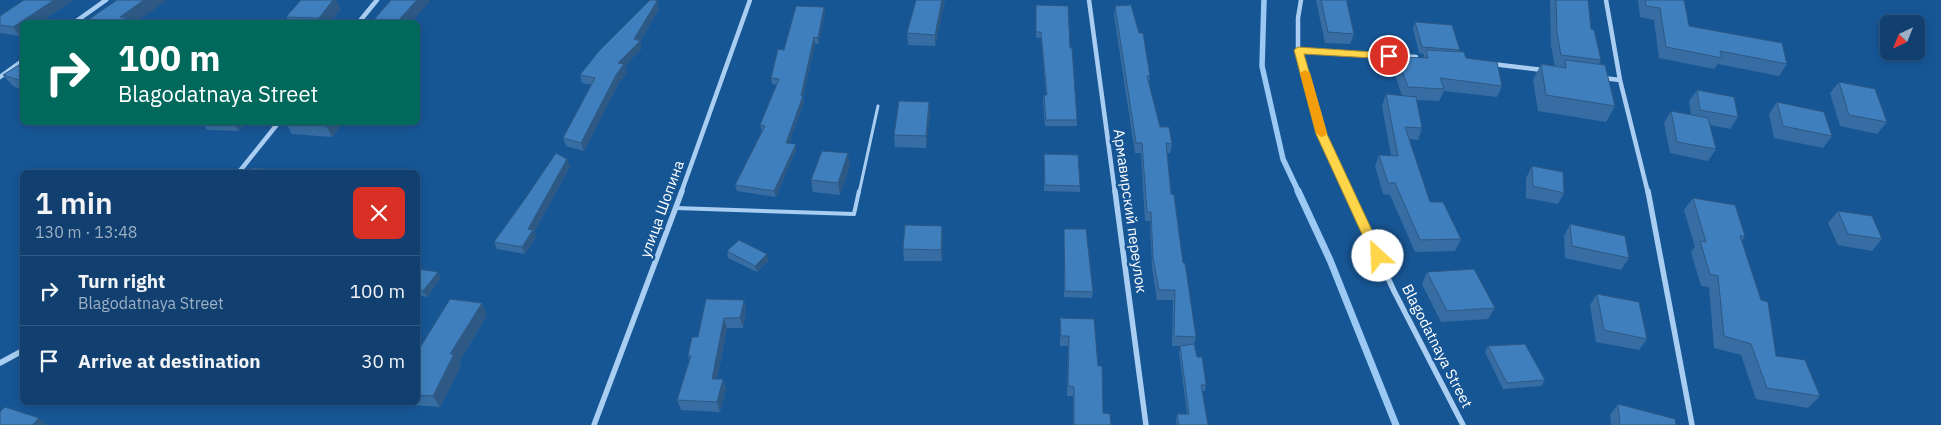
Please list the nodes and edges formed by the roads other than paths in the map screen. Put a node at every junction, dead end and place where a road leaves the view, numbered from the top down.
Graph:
1 (106, 0) edge
2 (377, 0) edge
3 (750, 0) edge
4 (1089, 0) edge
5 (1301, 0) edge
6 (1606, 0) edge
7 (78, 20) edge
8 (361, 20) edge
9 (1298, 50) junction
10 (1424, 58) edge
11 (20, 62) edge
12 (1482, 63) edge
13 (1551, 71) edge
14 (0, 77) edge
15 (1600, 78) edge
16 (1620, 80) junction
17 (878, 106) dead end
18 (277, 125) edge
19 (241, 170) edge
20 (676, 208) junction
21 (20, 352) edge
22 (0, 363) edge
23 (594, 425) edge
24 (1146, 425) edge
25 (1464, 425) edge
26 (1692, 425) edge

1 - 7 street
2 - 8 street
3 - 20 street, улица Шопина
4 - 24 street, Армавирский переулок
5 - 9 street, Blagodatnaya Street
6 - 16 street
9 - 10 street
9 - 25 street, Blagodatnaya Street
11 - 14 street
12 - 13 street
15 - 16 street
16 - 26 street
17 - 20 lane
18 - 19 street
20 - 23 street, улица Шопина
21 - 22 street

